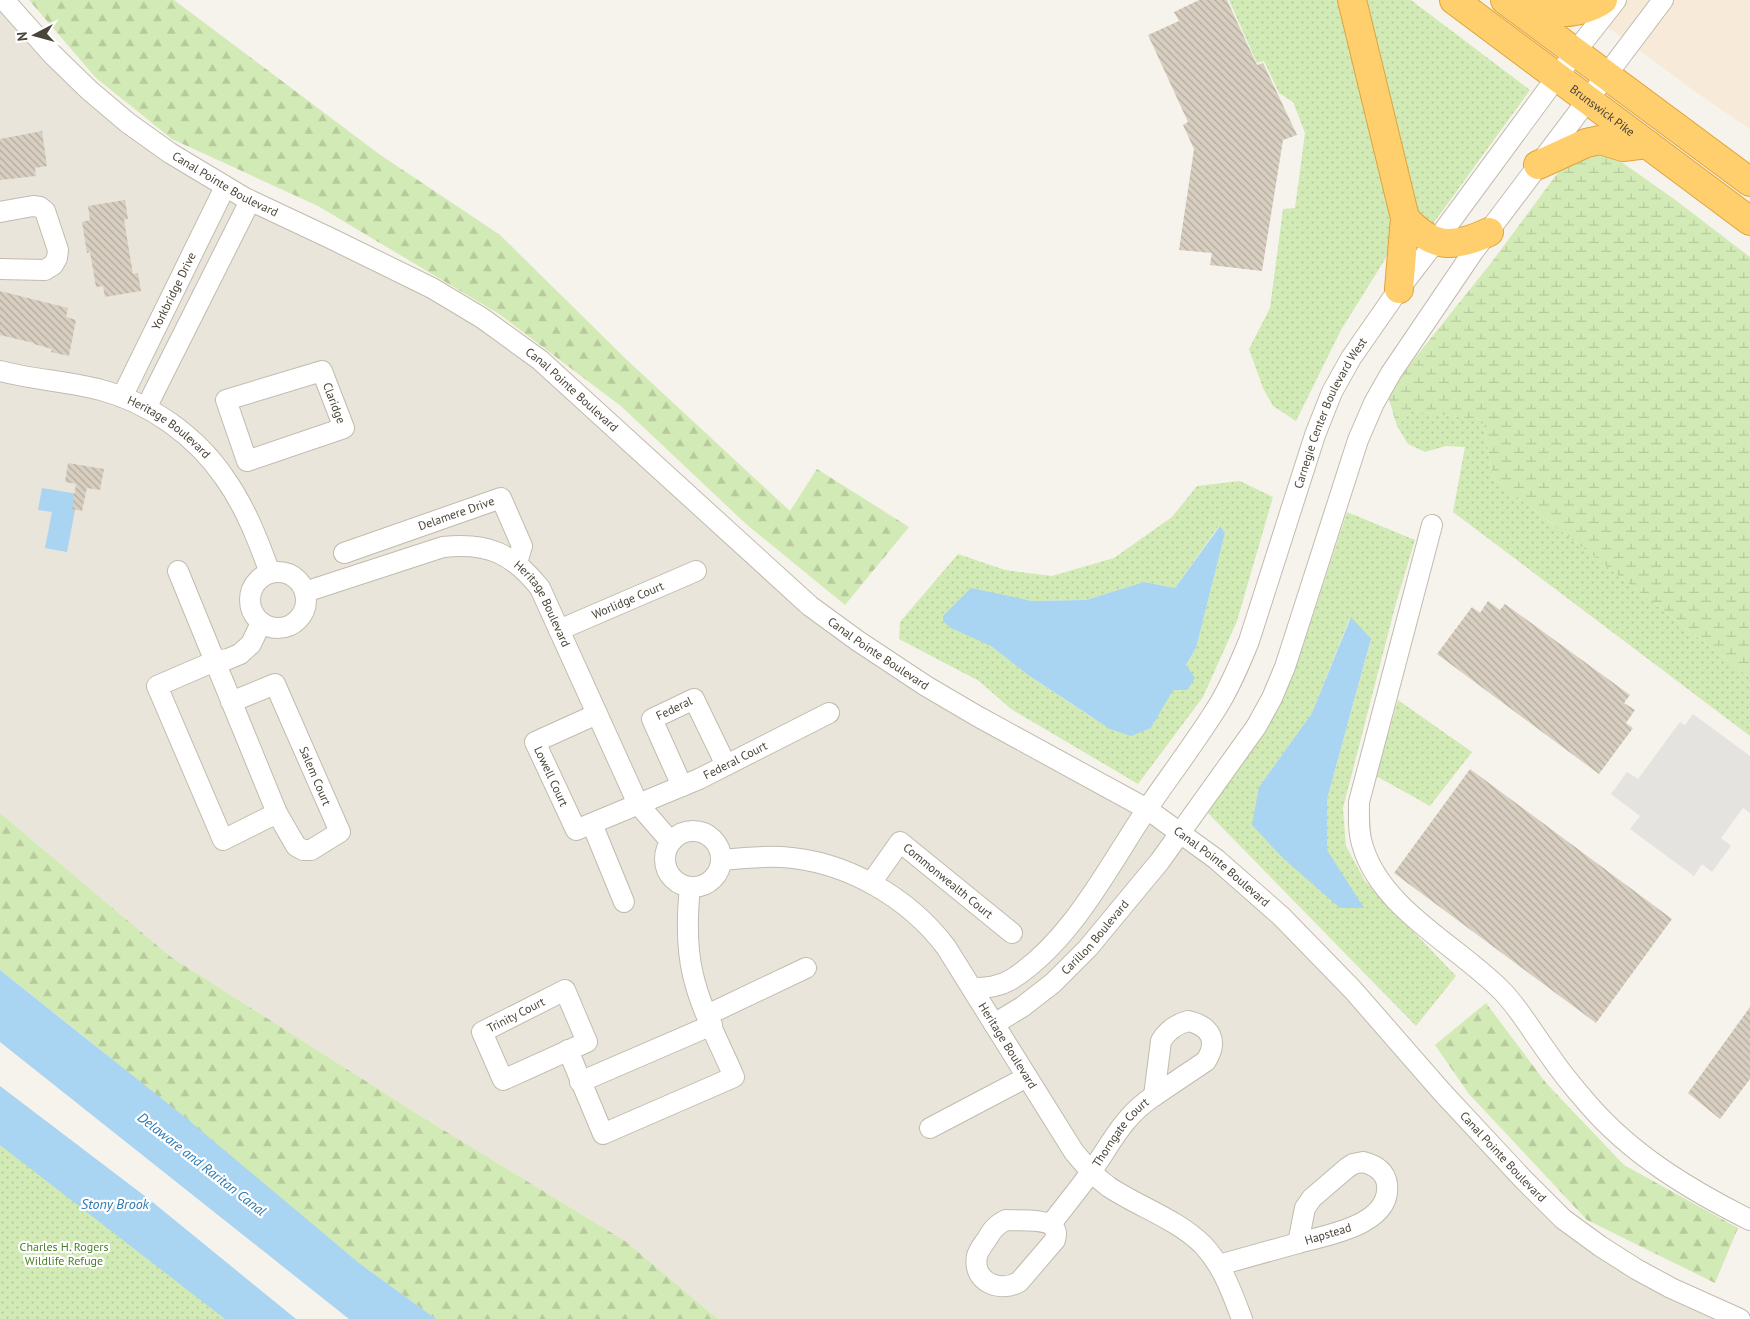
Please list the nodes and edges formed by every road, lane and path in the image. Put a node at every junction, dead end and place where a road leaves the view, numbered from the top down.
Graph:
1 (4, 0) edge
2 (1352, 0) edge
3 (1454, 0) edge
4 (1603, 0) edge
5 (1616, 0) edge
6 (1663, 0) edge
7 (1511, 5) edge
8 (1576, 51) junction
9 (1607, 75) junction
10 (1556, 78) junction
11 (1587, 100) junction
12 (1647, 144) junction
13 (1538, 164) junction
14 (1750, 182) edge
15 (225, 187) junction
16 (250, 200) junction
17 (0, 212) edge
18 (1404, 218) junction
19 (1750, 221) edge
20 (1489, 232) junction
21 (1436, 241) junction
22 (0, 269) edge
23 (1399, 289) junction
24 (0, 370) edge
25 (122, 397) junction
26 (146, 408) junction
27 (247, 461) junction
28 (225, 478) junction
29 (1432, 525) dead end
30 (344, 554) dead end
31 (517, 563) junction
32 (696, 570) dead end
33 (178, 571) dead end
34 (270, 573) junction
35 (305, 592) junction
36 (261, 623) junction
37 (559, 630) junction
38 (215, 661) junction
39 (231, 702) junction
40 (830, 712) dead end
41 (597, 714) junction
42 (726, 765) junction
43 (682, 786) junction
44 (638, 804) junction
45 (1147, 809) junction
46 (277, 813) junction
47 (592, 824) junction
48 (1179, 833) junction
49 (671, 842) junction
50 (721, 860) junction
51 (871, 883) junction
52 (690, 887) junction
53 (624, 902) dead end
54 (1012, 933) dead end
55 (806, 968) dead end
56 (972, 988) junction
57 (710, 1020) junction
58 (994, 1024) junction
59 (568, 1050) junction
60 (1027, 1077) junction
61 (580, 1082) junction
62 (1154, 1096) dead end
63 (930, 1128) dead end
64 (1091, 1172) junction
65 (1750, 1220) edge
66 (1051, 1224) dead end
67 (1298, 1243) junction
68 (1219, 1265) junction
69 (1242, 1319) edge
70 (1740, 1319) edge

1 - 15 street, Canal Pointe Boulevard
2 - 18 highway
3 - 10 highway, Brunswick Pike
4 - 7 highway
5 - 8 street, Carnegie Center Boulevard West
6 - 9 street
7 - 8 highway
8 - 9 highway
8 - 10 street, Carnegie Center Boulevard West
9 - 11 street
9 - 14 highway
10 - 11 highway, Brunswick Pike
10 - 21 street, Carnegie Center Boulevard West
11 - 12 highway, Brunswick Pike
11 - 13 street
12 - 13 highway
12 - 19 highway, Brunswick Pike
13 - 20 street
15 - 16 street, Canal Pointe Boulevard
15 - 25 street, Yorkbridge Drive
16 - 26 street
16 - 45 street, Canal Pointe Boulevard
17 - 22 street
18 - 21 highway
18 - 23 highway
20 - 21 highway
20 - 48 street
21 - 23 street, Carnegie Center Boulevard West
23 - 45 street, Carnegie Center Boulevard West
24 - 25 street, Heritage Boulevard
25 - 26 street, Heritage Boulevard
26 - 28 street, Heritage Boulevard
27 - 27 street, Claridge
27 - 28 street
28 - 34 street, Heritage Boulevard
29 - 65 street
30 - 31 street, Delamere Drive
31 - 35 street, Heritage Boulevard
31 - 37 street, Heritage Boulevard
32 - 37 street, Worlidge Court
33 - 38 street, Salem Court
34 - 35 street
34 - 36 street
35 - 36 street
36 - 38 street
37 - 41 street, Heritage Boulevard
38 - 39 street, Salem Court
38 - 46 street
39 - 46 street, Salem Court
39 - 46 street, Salem Court
40 - 42 street, Federal Court
41 - 44 street, Heritage Boulevard
41 - 47 street, Lowell Court
42 - 43 street, Federal Court
42 - 43 street, Federal
43 - 44 street, Federal Court
44 - 47 street, Lowell Court
44 - 49 street, Heritage Boulevard
45 - 48 street, Canal Pointe Boulevard
45 - 56 street
47 - 53 street
48 - 58 street, Carillon Boulevard
48 - 70 street, Canal Pointe Boulevard
49 - 50 street
49 - 52 street
50 - 51 street, Heritage Boulevard
50 - 52 street
51 - 54 street, Commonwealth Court
51 - 56 street, Heritage Boulevard
52 - 57 street
55 - 57 street
56 - 58 street, Heritage Boulevard
57 - 61 street
57 - 61 street
58 - 60 street, Heritage Boulevard
59 - 59 street, Trinity Court
59 - 61 street
60 - 63 street
60 - 64 street, Heritage Boulevard
62 - 64 street, Thorngate Court
64 - 66 street, Thorngate Court
64 - 68 street, Heritage Boulevard
67 - 67 street, Hapstead
67 - 68 street, Hapstead
68 - 69 street, Heritage Boulevard

